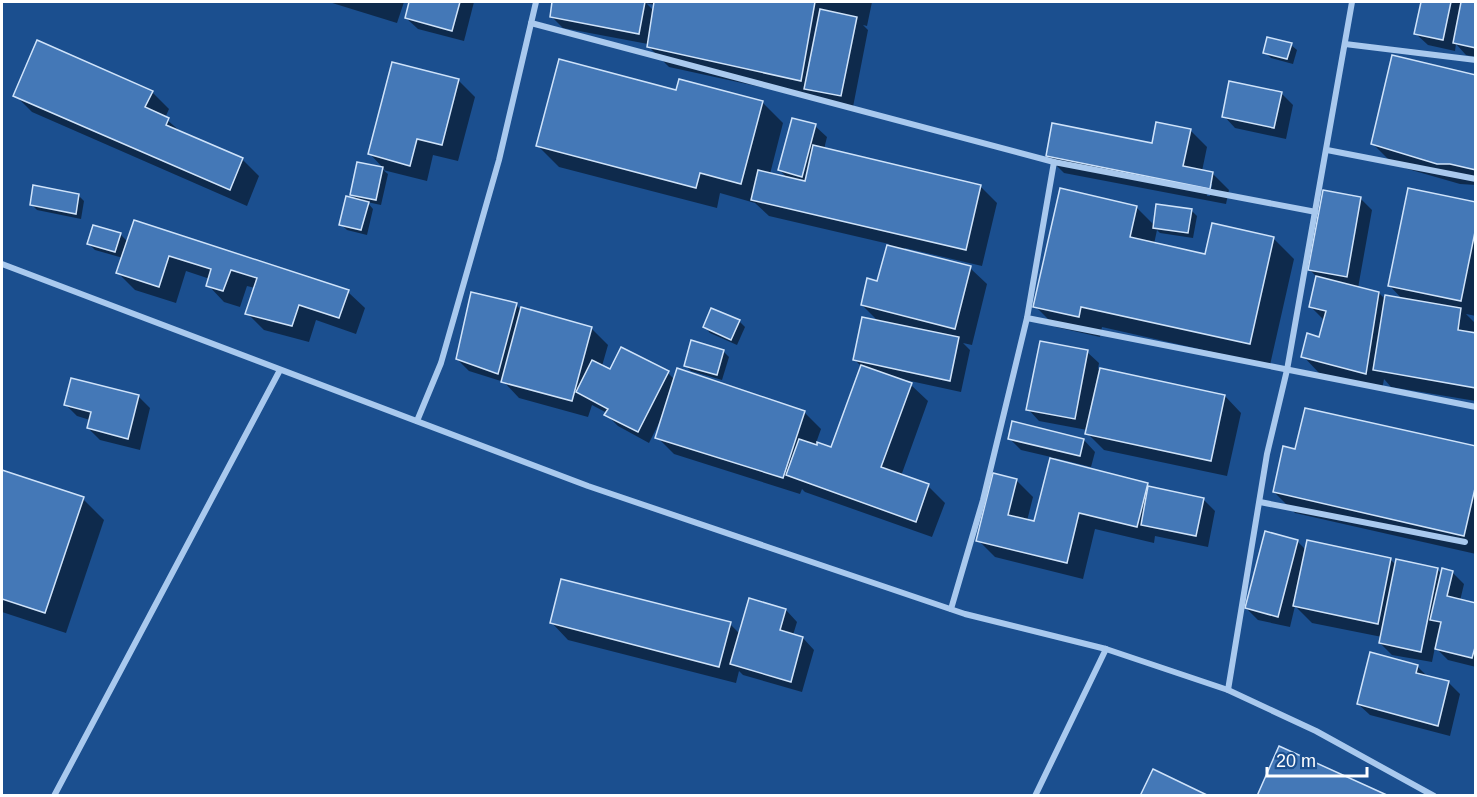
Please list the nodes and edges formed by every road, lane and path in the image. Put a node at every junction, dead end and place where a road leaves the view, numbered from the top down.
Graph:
1 (536, 2) edge
2 (1352, 2) edge
3 (531, 23) junction
4 (1345, 44) junction
5 (1476, 60) edge
6 (1327, 150) junction
7 (1054, 162) junction
8 (1476, 178) edge
9 (1316, 212) junction
10 (2, 264) edge
11 (1027, 318) junction
12 (280, 370) junction
13 (1287, 370) junction
14 (1476, 407) edge
15 (417, 422) junction
16 (1260, 502) junction
17 (1465, 542) dead end
18 (951, 609) junction
19 (1106, 649) junction
20 (1228, 690) junction
21 (54, 795) edge
22 (1035, 795) edge
23 (1434, 795) edge

1 - 3 street
2 - 4 street
3 - 7 street
3 - 15 street
4 - 5 street
4 - 6 street
6 - 8 street
6 - 9 street
7 - 9 street
7 - 11 street
9 - 13 street
10 - 12 street
11 - 13 street
11 - 18 street
12 - 15 street
12 - 21 street
13 - 14 street
13 - 16 street
15 - 18 street
16 - 17 street
16 - 20 street
18 - 19 street
19 - 20 street
19 - 22 street
20 - 23 street

